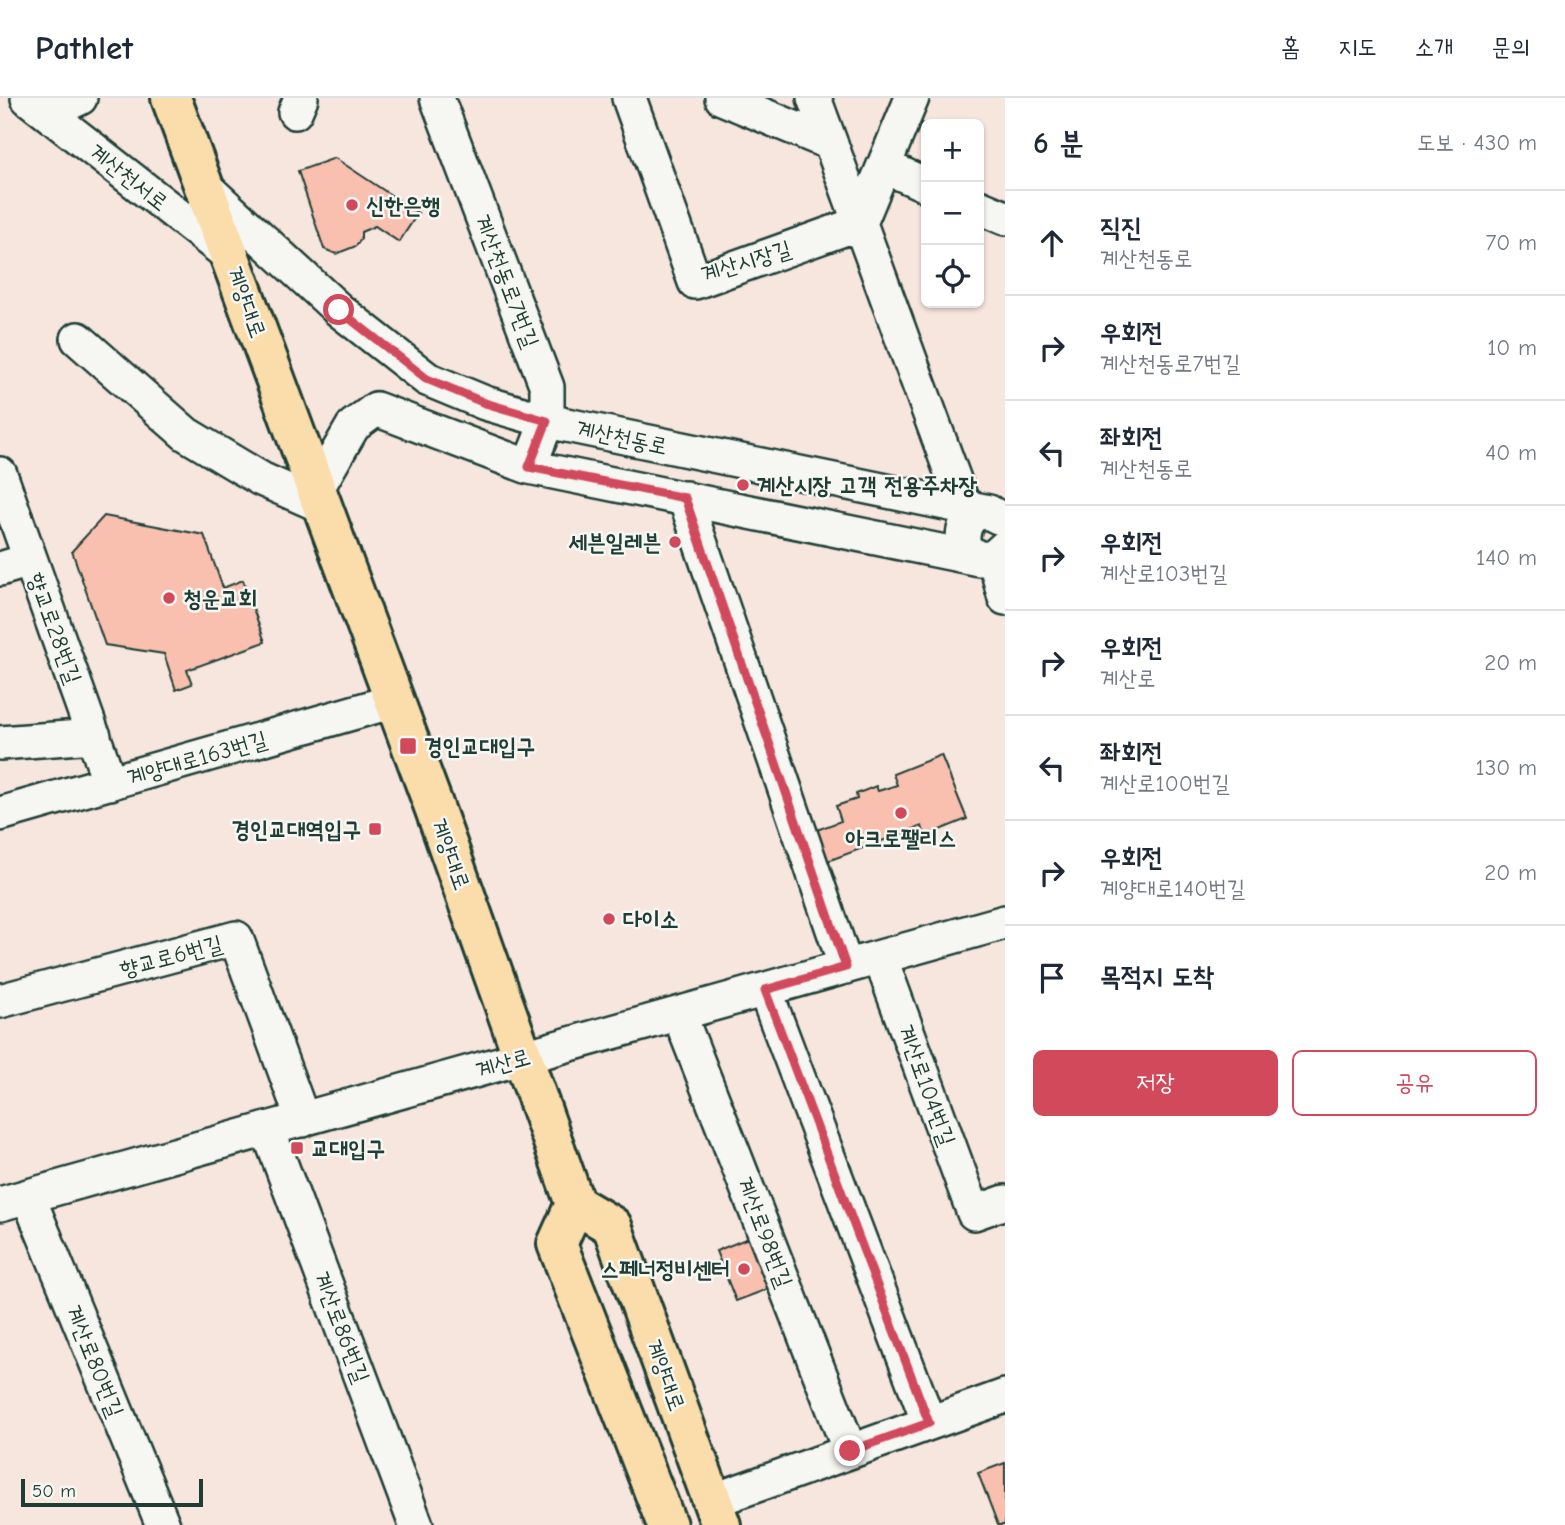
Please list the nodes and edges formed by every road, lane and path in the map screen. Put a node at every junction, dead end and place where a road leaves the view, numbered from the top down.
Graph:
1 (28, 98) edge
2 (80, 98) edge
3 (171, 98) edge
4 (437, 98) edge
5 (629, 98) edge
6 (722, 98) edge
7 (814, 98) edge
8 (912, 98) edge
9 (830, 143) junction
10 (884, 166) junction
11 (921, 183) edge
12 (204, 185) junction
13 (984, 209) edge
14 (1005, 218) edge
15 (860, 223) junction
16 (229, 256) junction
17 (78, 339) dead end
18 (547, 421) junction
19 (529, 467) junction
20 (0, 474) edge
21 (319, 498) junction
22 (685, 498) junction
23 (993, 530) edge
24 (15, 564) edge
25 (1005, 598) edge
26 (394, 701) junction
27 (94, 736) junction
28 (0, 743) edge
29 (110, 783) junction
30 (0, 814) edge
31 (1005, 922) edge
32 (880, 957) junction
33 (846, 967) junction
34 (765, 990) junction
35 (0, 1000) edge
36 (679, 1014) junction
37 (523, 1057) junction
38 (303, 1120) junction
39 (268, 1130) junction
40 (14, 1200) edge
41 (1005, 1202) edge
42 (575, 1204) junction
43 (1005, 1396) edge
44 (929, 1423) junction
45 (850, 1451) junction
46 (716, 1513) edge
47 (659, 1523) edge
48 (163, 1525) edge
49 (416, 1525) edge

1 - 2 street, 계산천서로
1 - 16 street, 계산천서로
3 - 12 main road, 계양대로
4 - 18 street, 계산천동로7번길
5 - 15 street, 계산시장길
6 - 9 street
7 - 9 street
8 - 10 street
9 - 15 street
10 - 11 street
10 - 15 street
12 - 16 main road, 계양대로
12 - 18 street, 계산천동로
13 - 14 street
15 - 23 street
16 - 21 main road, 계양대로
17 - 21 street
18 - 19 street, 계산천동로7번길
18 - 23 street, 계산천동로
19 - 21 street, 계산천동로
19 - 22 street, 계산천동로
20 - 24 street, 향교로28번길
21 - 26 main road, 계양대로
22 - 23 street, 계산천동로
22 - 33 street
23 - 25 street
24 - 27 street, 향교로28번길
26 - 29 street, 계양대로163번길
26 - 37 main road, 계양대로
27 - 28 street
27 - 29 street, 향교로28번길
29 - 30 street, 계양대로163번길
31 - 32 street, 계산로
32 - 33 street, 계산로
32 - 41 street, 계산로104번길
33 - 34 street, 계산로
34 - 36 street, 계산로
34 - 44 street
35 - 38 street, 향교로6번길
36 - 37 street, 계산로
36 - 45 street, 계산로98번길
37 - 38 street, 계산로
37 - 42 main road, 계양대로
38 - 39 street, 계산로
39 - 40 street, 계산로
39 - 49 street, 계산로86번길
40 - 48 street, 계산로80번길
42 - 46 main road, 계양대로
42 - 47 main road
43 - 44 street
44 - 45 street
45 - 46 street

